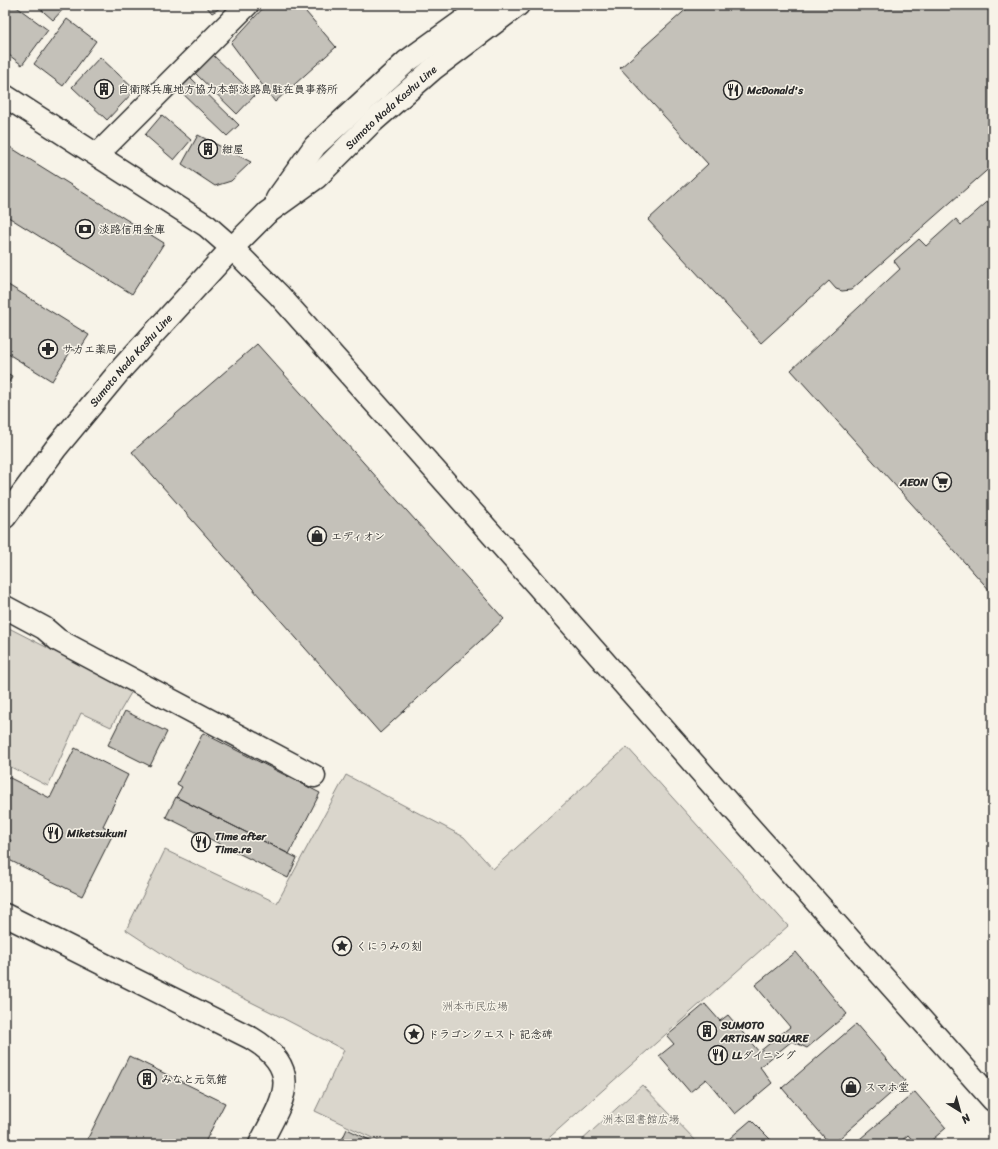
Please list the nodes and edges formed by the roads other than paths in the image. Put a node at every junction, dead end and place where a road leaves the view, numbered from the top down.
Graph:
1 (247, 5) edge
2 (485, 5) edge
3 (518, 5) edge
4 (5, 96) edge
5 (97, 155) junction
6 (267, 213) junction
7 (232, 248) junction
8 (5, 517) edge
9 (5, 607) edge
10 (314, 776) dead end
11 (5, 915) edge
12 (993, 1100) edge
13 (260, 1144) edge

1 - 5 street
2 - 6 street, Sumoto Nada Kashu Line
3 - 6 street, Sumoto Nada Kashu Line
4 - 5 street
5 - 7 street
6 - 7 street, Sumoto Nada Kashu Line
7 - 8 street, Sumoto Nada Kashu Line
7 - 12 street
9 - 10 street
11 - 13 street

